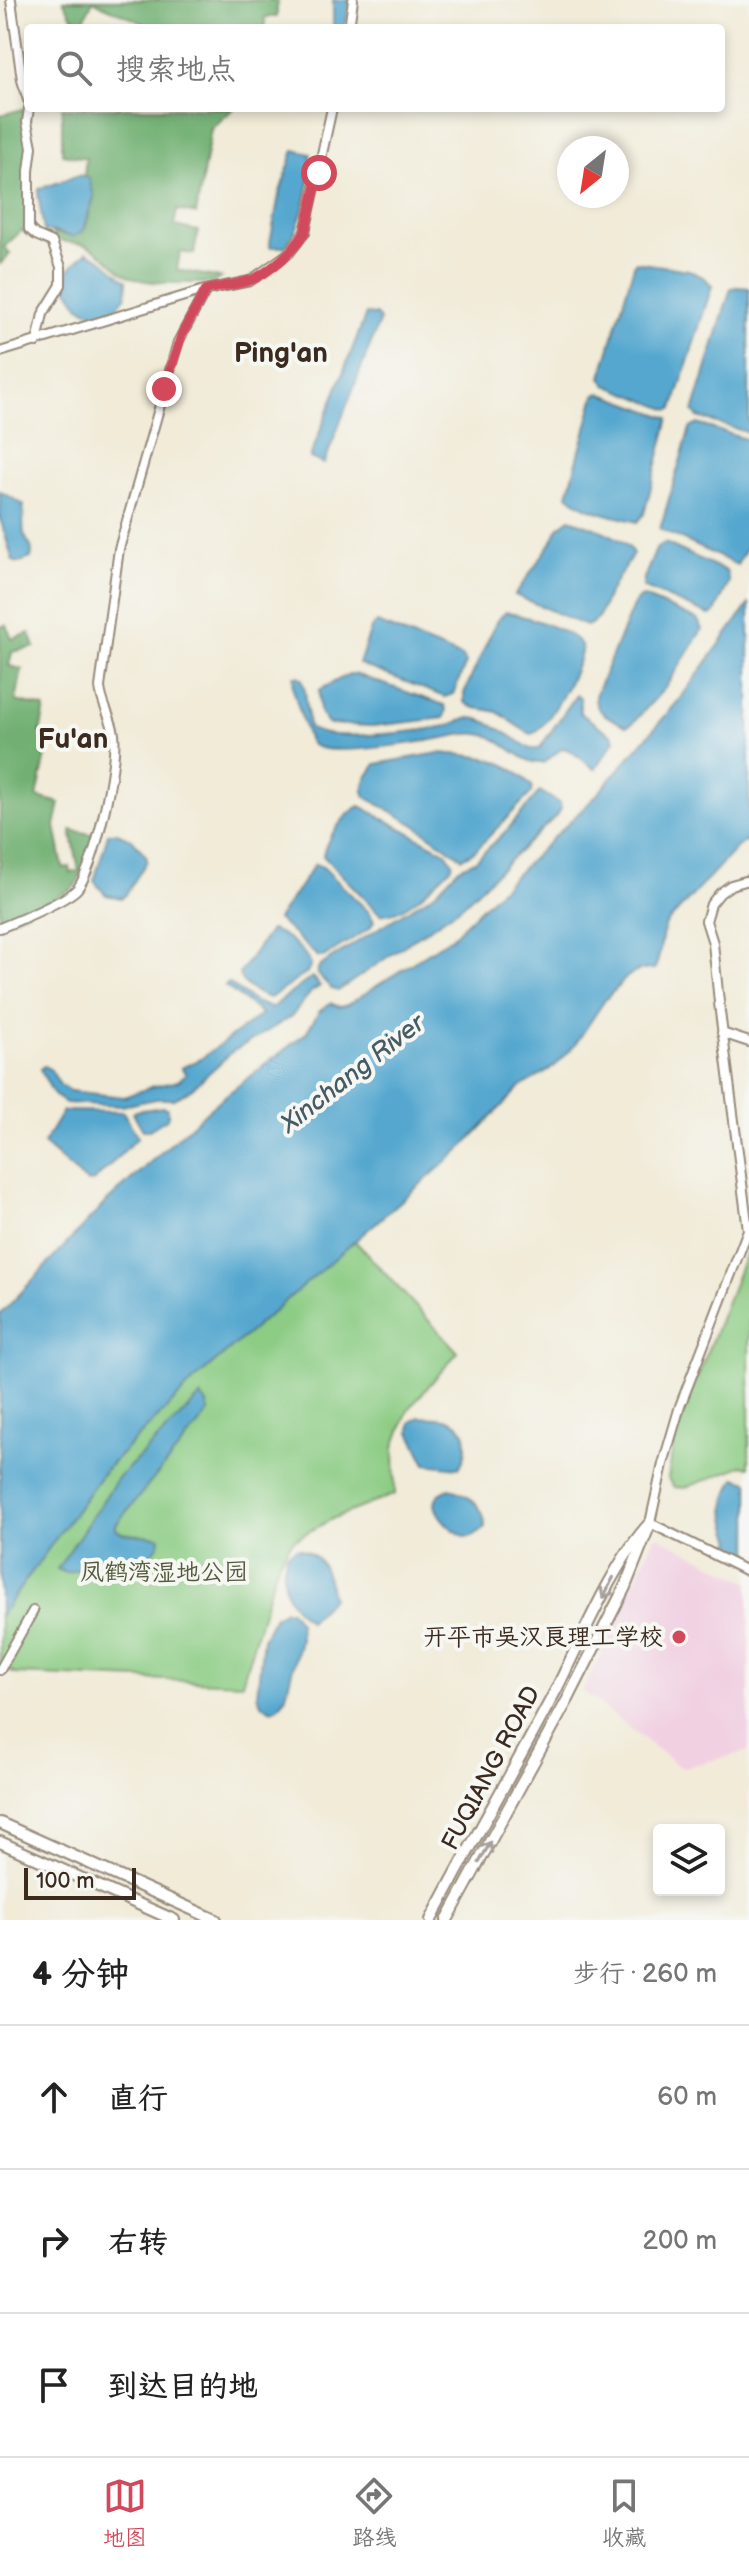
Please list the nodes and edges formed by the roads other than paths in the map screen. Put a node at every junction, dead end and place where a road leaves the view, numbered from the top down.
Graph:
1 (11, 0) edge
2 (353, 0) edge
3 (350, 24) edge
4 (24, 87) edge
5 (28, 112) edge
6 (331, 112) edge
7 (206, 290) junction
8 (37, 342) junction
9 (0, 352) edge
10 (749, 880) edge
11 (0, 928) edge
12 (722, 1033) junction
13 (749, 1042) edge
14 (650, 1523) junction
15 (749, 1572) edge
16 (33, 1611) dead end
17 (0, 1670) edge
18 (0, 1823) edge
19 (0, 1842) edge
20 (174, 1920) edge
21 (216, 1920) edge
22 (431, 1920) edge
23 (447, 1920) edge

1 - 4 street
2 - 3 street
5 - 8 street
6 - 7 street
7 - 8 street
7 - 11 street
8 - 9 street
10 - 12 street
12 - 13 street
12 - 14 street
14 - 15 street
14 -> 22 main road, FUQIANG ROAD
23 -> 14 main road, FUQIANG ROAD
16 - 17 street
18 - 21 main road
19 - 20 main road

